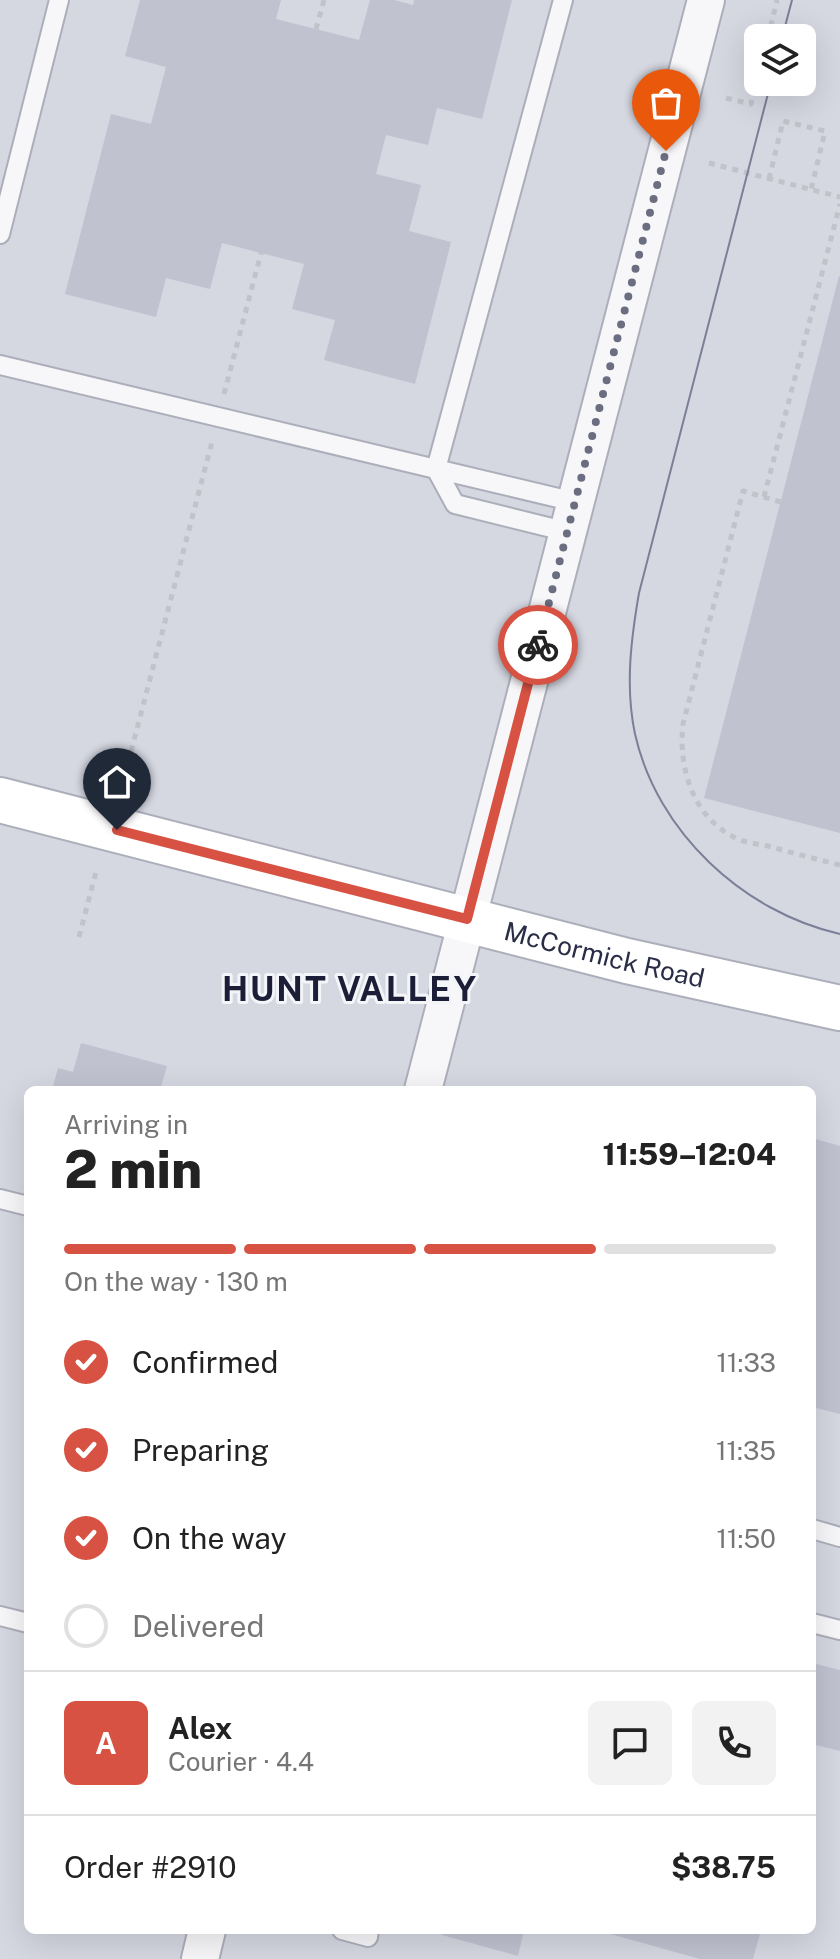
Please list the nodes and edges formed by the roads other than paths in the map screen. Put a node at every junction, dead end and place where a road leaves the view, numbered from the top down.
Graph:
1 (59, 0) edge
2 (563, 0) edge
3 (706, 0) edge
4 (0, 234) edge
5 (0, 365) edge
6 (436, 469) junction
7 (571, 517) junction
8 (0, 800) edge
9 (467, 919) junction
10 (840, 1008) edge
11 (424, 1086) edge
12 (0, 1199) edge
13 (24, 1205) edge
14 (816, 1530) edge
15 (840, 1537) edge
16 (0, 1616) edge
17 (24, 1622) edge
18 (816, 1624) edge
19 (840, 1630) edge
20 (206, 1934) edge
21 (200, 1959) edge

1 - 4 lane
2 - 6 lane
3 - 7 street
5 - 6 lane
6 - 7 lane
6 - 7 lane
7 - 9 street
8 - 9 main road, McCormick Road
9 - 10 main road, McCormick Road
9 - 11 street
12 - 13 lane
14 - 15 lane
16 - 17 lane
18 - 19 lane
20 - 21 street

